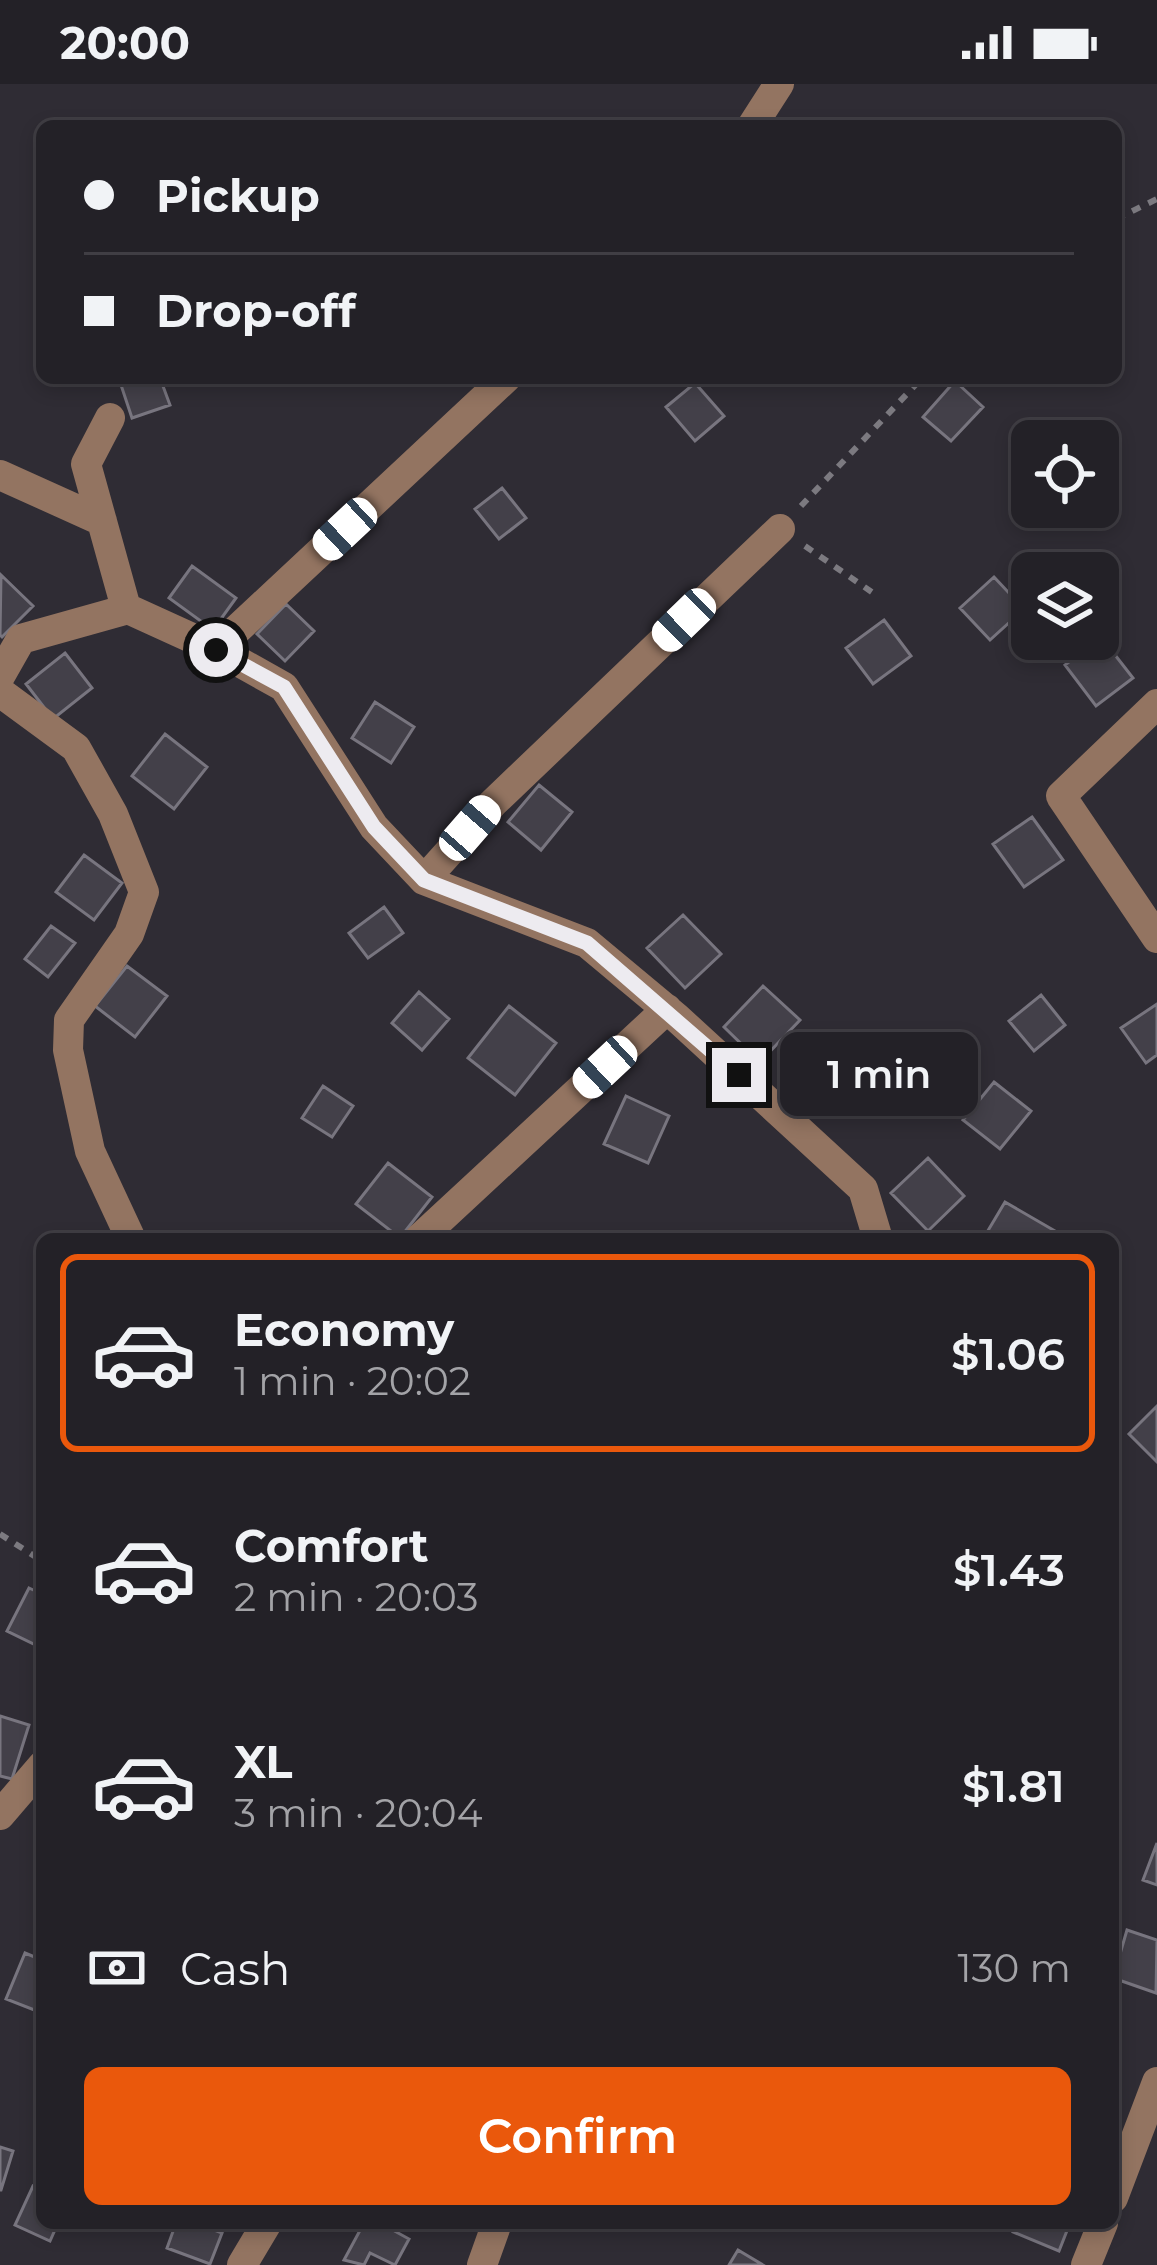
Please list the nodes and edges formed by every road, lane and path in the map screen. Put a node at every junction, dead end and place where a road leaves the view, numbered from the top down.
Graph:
1 (778, 84) edge
2 (756, 120) edge
3 (1157, 199) edge
4 (1122, 216) edge
5 (500, 384) edge
6 (916, 384) edge
7 (110, 418) dead end
8 (0, 475) edge
9 (102, 520) junction
10 (780, 529) junction
11 (879, 597) dead end
12 (128, 609) junction
13 (216, 650) junction
14 (0, 676) edge
15 (0, 692) edge
16 (1157, 704) edge
17 (424, 880) junction
18 (1157, 938) edge
19 (667, 1009) junction
20 (128, 1233) edge
21 (425, 1233) edge
22 (876, 1233) edge
23 (0, 1534) edge
24 (36, 1557) edge
25 (36, 1773) edge
26 (0, 1815) edge
27 (1157, 2082) edge
28 (1119, 2182) edge
29 (263, 2229) edge
30 (495, 2229) edge
31 (1101, 2229) edge
32 (242, 2265) edge
33 (482, 2265) edge
34 (1086, 2265) edge

1 - 2 street
3 - 4 path
5 - 13 street
6 - 10 path
7 - 9 street
8 - 9 street
9 - 12 street
10 - 11 path
10 - 17 street
12 - 13 street
12 - 14 street
13 - 17 street
15 - 20 street
16 - 18 street
17 - 19 street
19 - 21 street
19 - 22 street
23 - 24 path
25 - 26 street
27 - 28 street
29 - 32 street
30 - 33 street
31 - 34 street

